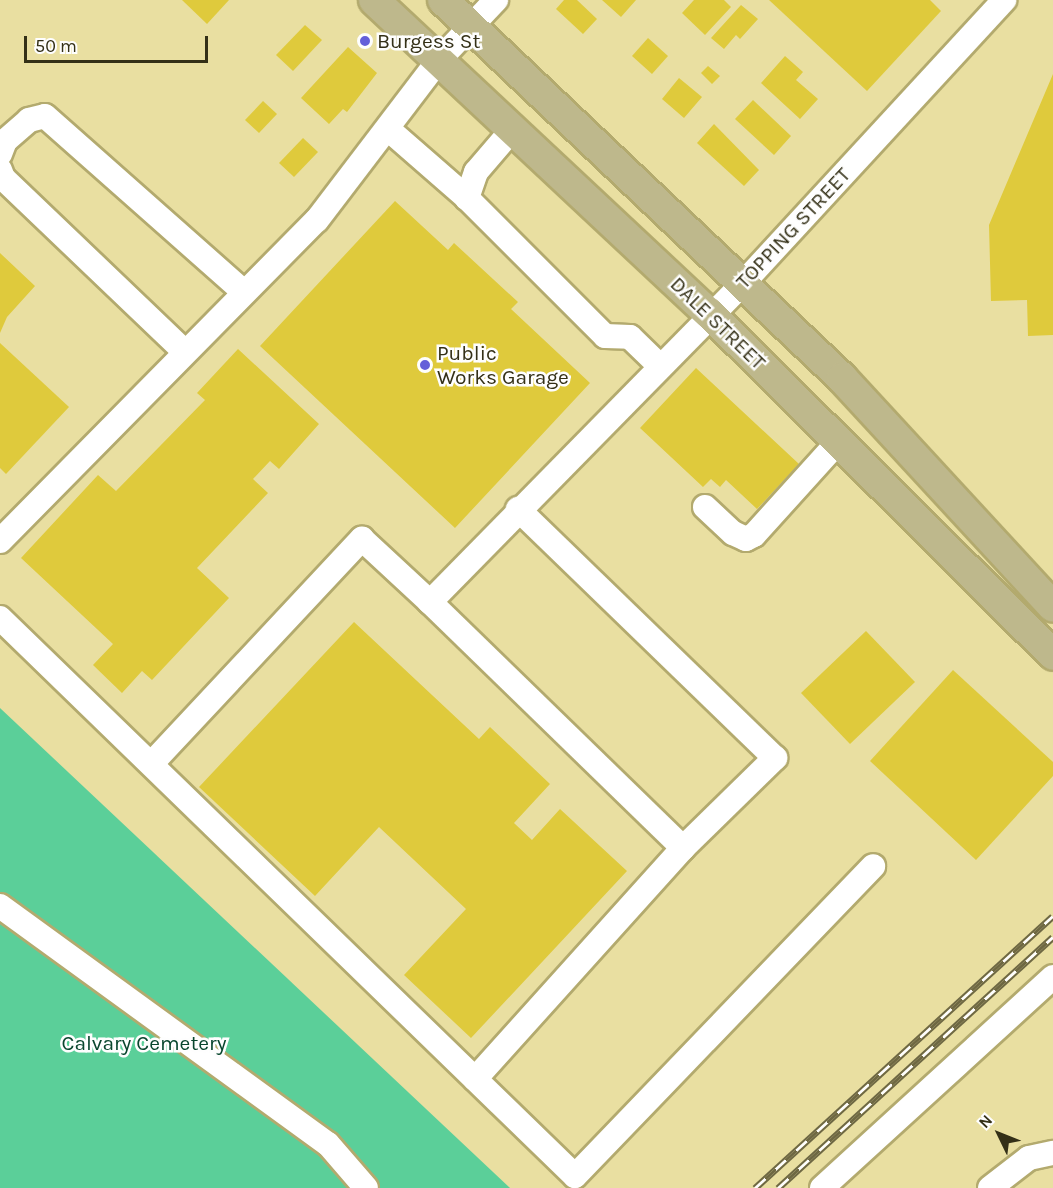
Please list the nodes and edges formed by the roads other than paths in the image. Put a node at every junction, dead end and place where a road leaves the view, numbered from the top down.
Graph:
1 (374, 0) edge
2 (443, 0) edge
3 (496, 0) edge
4 (1004, 0) edge
5 (471, 26) junction
6 (439, 60) junction
7 (388, 129) junction
8 (513, 130) junction
9 (0, 154) edge
10 (0, 170) edge
11 (466, 198) junction
12 (744, 282) junction
13 (243, 291) junction
14 (709, 313) junction
15 (184, 351) junction
16 (659, 365) junction
17 (839, 441) junction
18 (705, 507) dead end
19 (518, 509) junction
20 (0, 541) edge
21 (430, 602) junction
22 (1053, 607) edge
23 (0, 618) edge
24 (1053, 656) edge
25 (153, 762) junction
26 (682, 848) junction
27 (873, 866) dead end
28 (0, 906) edge
29 (1053, 977) edge
30 (475, 1078) junction
31 (1053, 1153) edge
32 (366, 1188) edge
33 (822, 1188) edge
34 (990, 1188) edge

1 - 6 main road, DALE STREET
2 - 5 main road
3 - 5 street
4 - 12 street, TOPPING STREET
5 - 6 street
5 - 12 main road
6 - 7 street
6 - 8 main road, DALE STREET
7 - 11 street
7 - 13 street
8 - 11 street
8 - 14 main road, DALE STREET
9 - 13 street
10 - 15 street
11 - 16 street
12 - 14 street, TOPPING STREET
12 - 22 main road
13 - 15 street
14 - 16 street, TOPPING STREET
14 - 17 main road, DALE STREET
15 - 20 street
16 - 19 street, TOPPING STREET
17 - 18 street
17 - 24 main road, DALE STREET
19 - 21 street, TOPPING STREET
19 - 26 street
21 - 25 street
21 - 26 street
23 - 25 street
25 - 30 street
26 - 30 street
27 - 30 street
28 - 32 street
29 - 33 street
31 - 34 street

